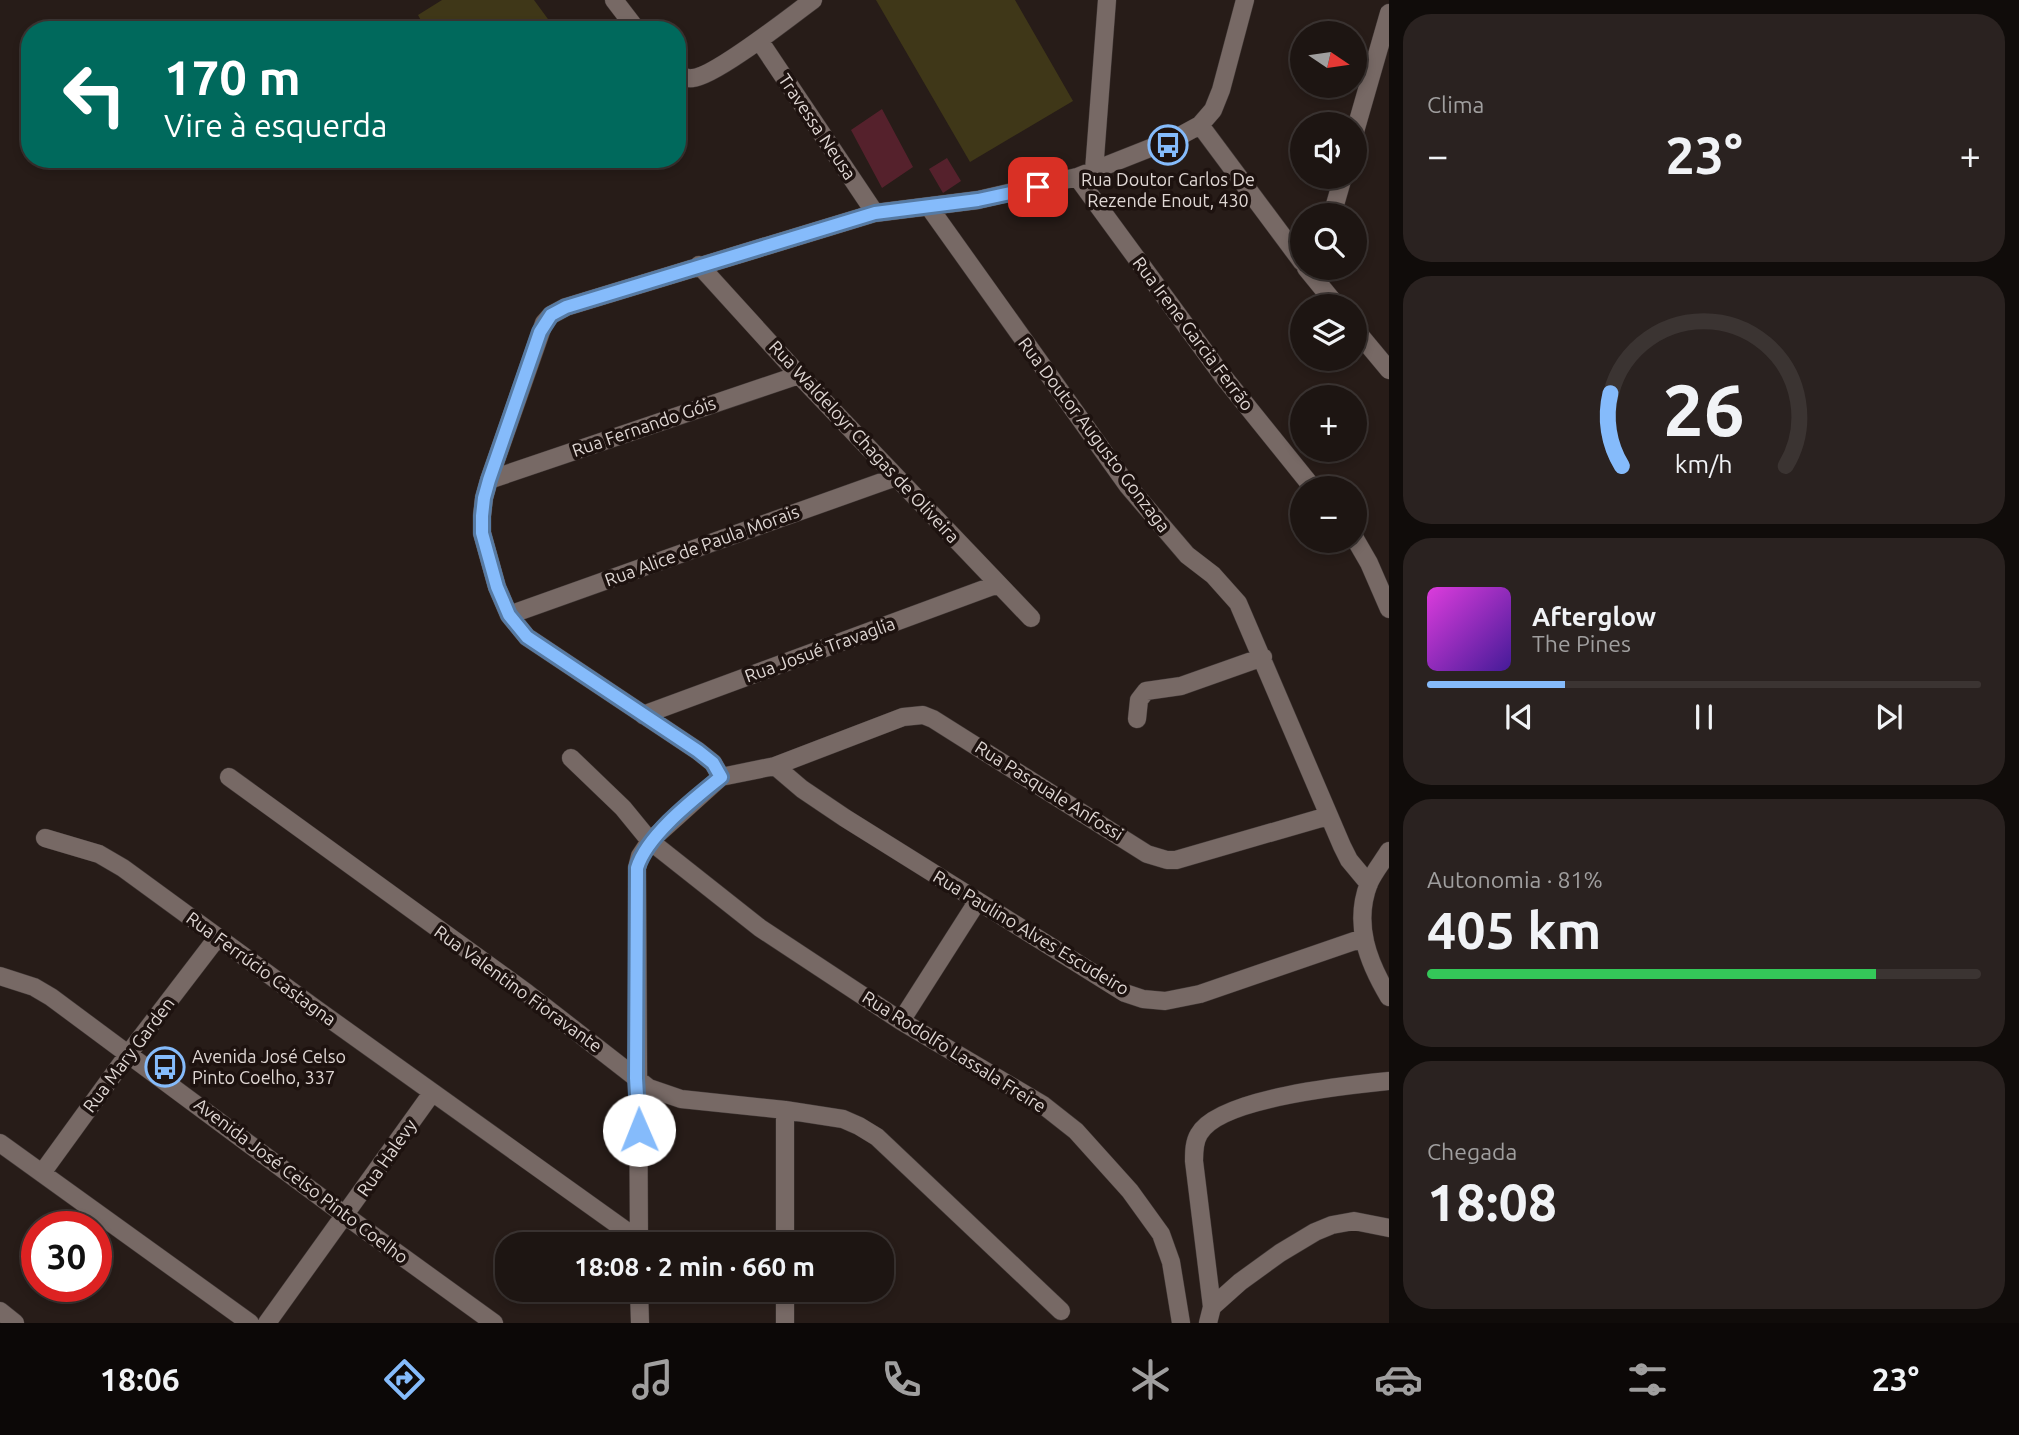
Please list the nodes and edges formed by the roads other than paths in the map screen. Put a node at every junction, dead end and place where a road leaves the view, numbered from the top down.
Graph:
1 (614, 0) edge
2 (813, 0) edge
3 (1107, 0) edge
4 (1245, 0) edge
5 (792, 6) edge
6 (1389, 13) edge
7 (630, 21) edge
8 (759, 40) junction
9 (686, 77) edge
10 (1361, 112) edge
11 (1200, 125) junction
12 (1085, 174) junction
13 (929, 207) junction
14 (875, 213) junction
15 (1290, 246) edge
16 (699, 265) junction
17 (1367, 344) edge
18 (1389, 370) edge
19 (799, 375) junction
20 (1303, 476) edge
21 (896, 478) junction
22 (489, 480) junction
23 (1364, 553) edge
24 (998, 584) junction
25 (1389, 609) edge
26 (509, 615) junction
27 (1031, 618) dead end
28 (1263, 657) junction
29 (643, 715) junction
30 (1138, 719) dead end
31 (571, 758) dead end
32 (775, 766) junction
33 (229, 777) dead end
34 (721, 777) junction
35 (1328, 816) junction
36 (45, 838) dead end
37 (650, 841) junction
38 (1389, 851) edge
39 (1369, 884) junction
40 (977, 902) junction
41 (217, 938) junction
42 (1363, 938) junction
43 (0, 976) edge
44 (1389, 997) edge
45 (901, 1021) junction
46 (129, 1053) junction
47 (636, 1078) junction
48 (1389, 1081) edge
49 (432, 1093) junction
50 (785, 1110) junction
51 (0, 1143) edge
52 (42, 1173) junction
53 (346, 1216) junction
54 (1389, 1228) edge
55 (625, 1232) edge
56 (639, 1232) edge
57 (785, 1232) edge
58 (639, 1302) edge
59 (785, 1302) edge
60 (0, 1311) edge
61 (1061, 1311) dead end
62 (1210, 1315) edge
63 (16, 1323) edge
64 (250, 1323) edge
65 (267, 1323) edge
66 (494, 1323) edge
67 (640, 1323) edge
68 (785, 1323) edge
69 (1181, 1323) edge

1 - 7 street
2 - 5 street
3 - 12 street
4 - 11 street
5 - 8 street
6 - 10 street
8 - 9 street
8 - 14 street, Travessa Neusa
11 - 12 street
11 - 15 street
12 - 13 street
12 - 20 street, Rua Irene Garcia Ferrão
13 - 14 street
13 - 28 street, Rua Doutor Augusto Gonzaga
14 - 16 street
16 - 19 street, Rua Waldeloyr Chagas de Oliveira
16 - 22 street
17 - 18 street
19 - 21 street, Rua Waldeloyr Chagas de Oliveira
19 - 22 street, Rua Fernando Góis
21 - 24 street, Rua Waldeloyr Chagas de Oliveira
21 - 26 street, Rua Alice de Paula Morais
22 - 26 street
23 - 25 street
24 - 27 street, Rua Waldeloyr Chagas de Oliveira
24 - 29 street, Rua Josué Travaglia
26 - 29 street
28 - 30 street
28 - 35 street, Rua Doutor Augusto Gonzaga
29 - 34 street
31 - 37 street, Rua Rodolfo Lassala Freire
32 - 34 street
32 - 35 street, Rua Pasquale Anfossi
32 - 40 street, Rua Paulino Alves Escudeiro
33 - 47 street, Rua Valentino Fioravante
34 - 37 street
35 - 39 street, Rua Doutor Augusto Gonzaga
36 - 41 street, Rua Ferrúcio Castagna
37 - 45 street, Rua Rodolfo Lassala Freire
37 - 47 street
38 - 39 street
39 - 42 street
40 - 42 street, Rua Paulino Alves Escudeiro
40 - 45 street
41 - 46 street, Rua Mary Garden
41 - 49 street, Rua Ferrúcio Castagna
42 - 44 street
43 - 46 street, Avenida José Celso Pinto Coelho
45 - 69 street, Rua Rodolfo Lassala Freire
46 - 52 street, Rua Mary Garden
46 - 53 street, Avenida José Celso Pinto Coelho
47 - 50 street, Rua Valentino Fioravante
47 - 56 street
48 - 62 street
49 - 53 street, Rua Halevy
49 - 55 street, Rua Ferrúcio Castagna
50 - 57 street
50 - 61 street, Rua Valentino Fioravante
51 - 52 street
52 - 64 street
53 - 65 street, Rua Halevy
53 - 66 street, Avenida José Celso Pinto Coelho
54 - 62 street
58 - 67 street
59 - 68 street
60 - 63 street

